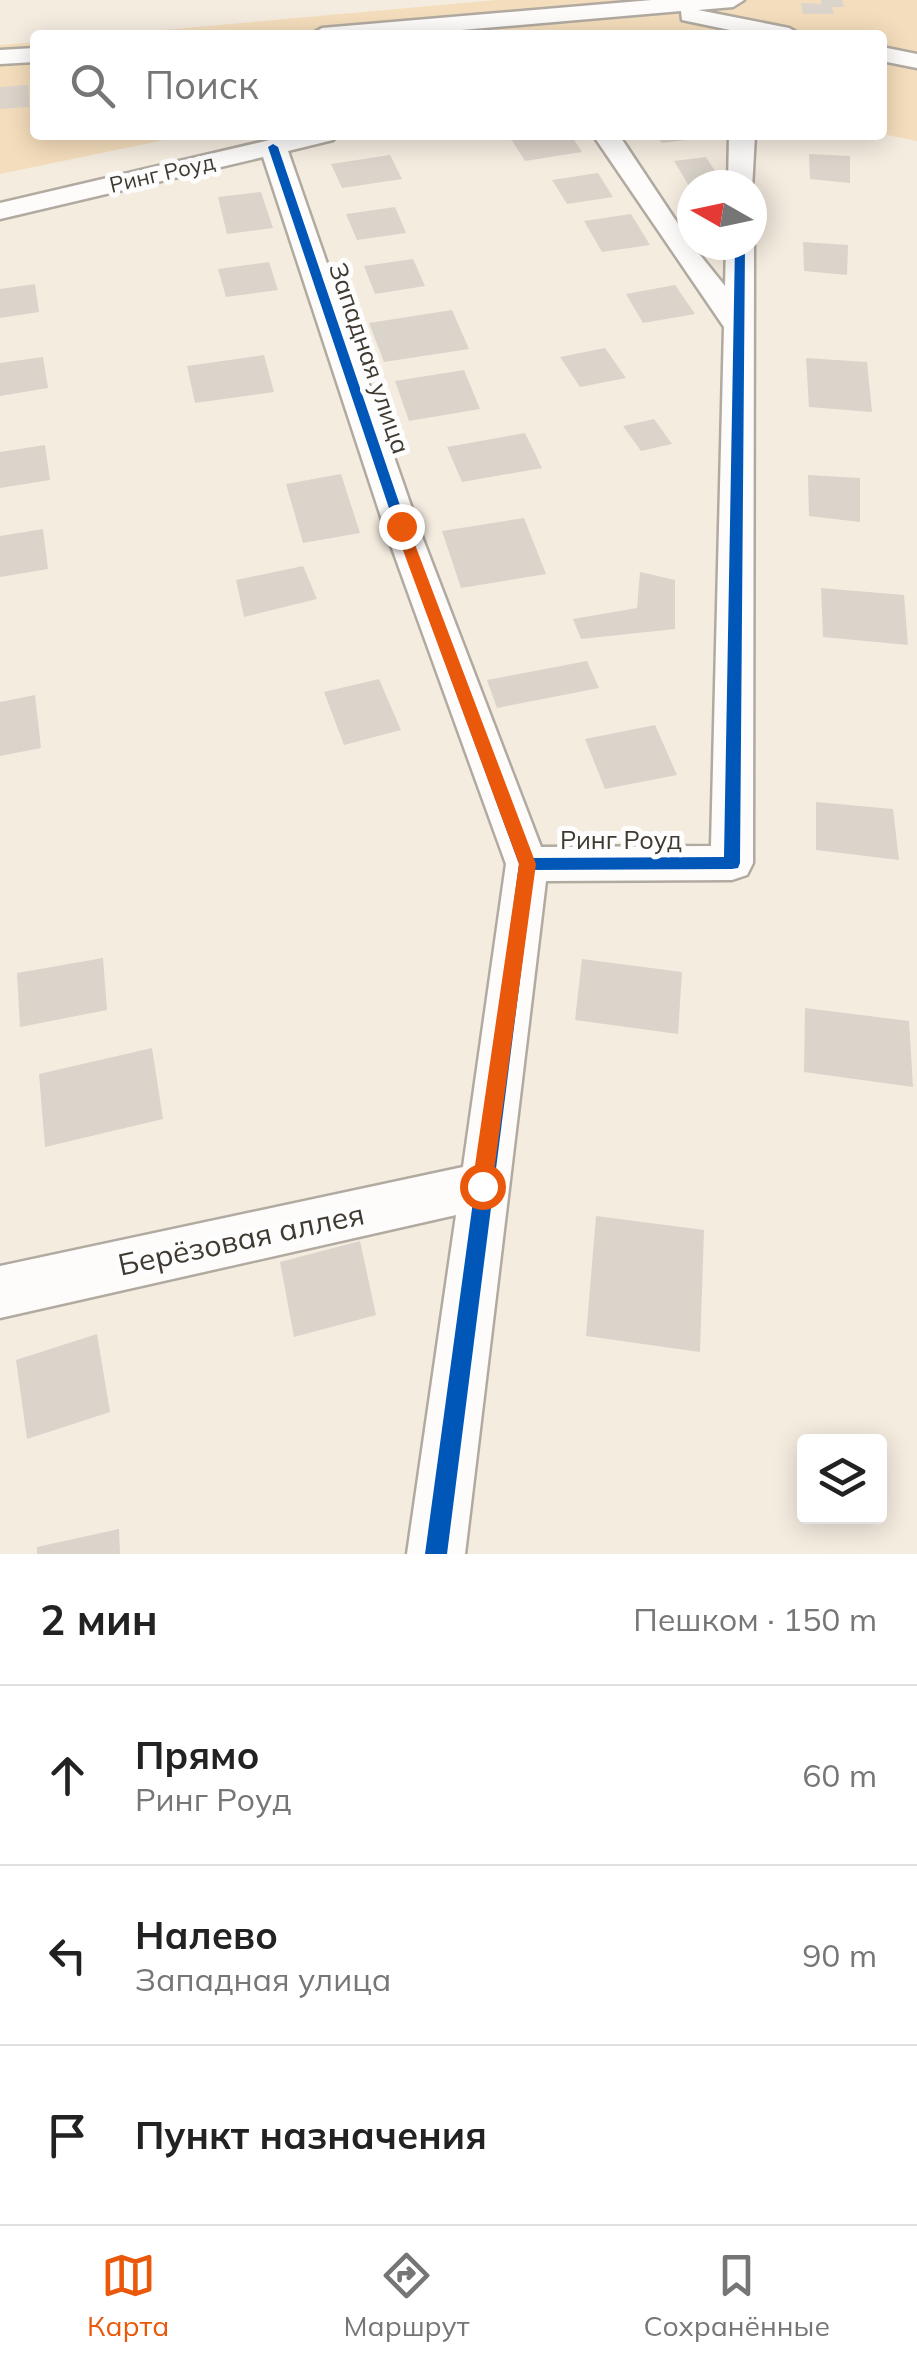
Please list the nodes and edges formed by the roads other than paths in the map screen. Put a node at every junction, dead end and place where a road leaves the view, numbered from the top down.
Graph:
1 (733, 0) edge
2 (656, 8) junction
3 (384, 30) edge
4 (764, 30) edge
5 (30, 55) edge
6 (887, 55) edge
7 (0, 57) edge
8 (917, 61) edge
9 (303, 140) edge
10 (609, 140) edge
11 (742, 140) edge
12 (273, 147) junction
13 (741, 170) edge
14 (0, 210) edge
15 (740, 260) edge
16 (739, 327) junction
17 (528, 864) junction
18 (482, 1186) junction
19 (0, 1292) edge
20 (436, 1554) edge

1 - 2 street
2 - 3 street
2 - 4 street
5 - 7 street
6 - 8 street
9 - 12 street, Ринг Роуд
10 - 16 street
11 - 13 street
12 - 14 street, Ринг Роуд
12 - 17 street, Западная улица
15 - 16 street, Ринг Роуд
16 - 17 street, Ринг Роуд
17 - 18 street, Ринг Роуд
18 - 19 street, Берёзовая аллея
18 - 20 street, Ринг Роуд

